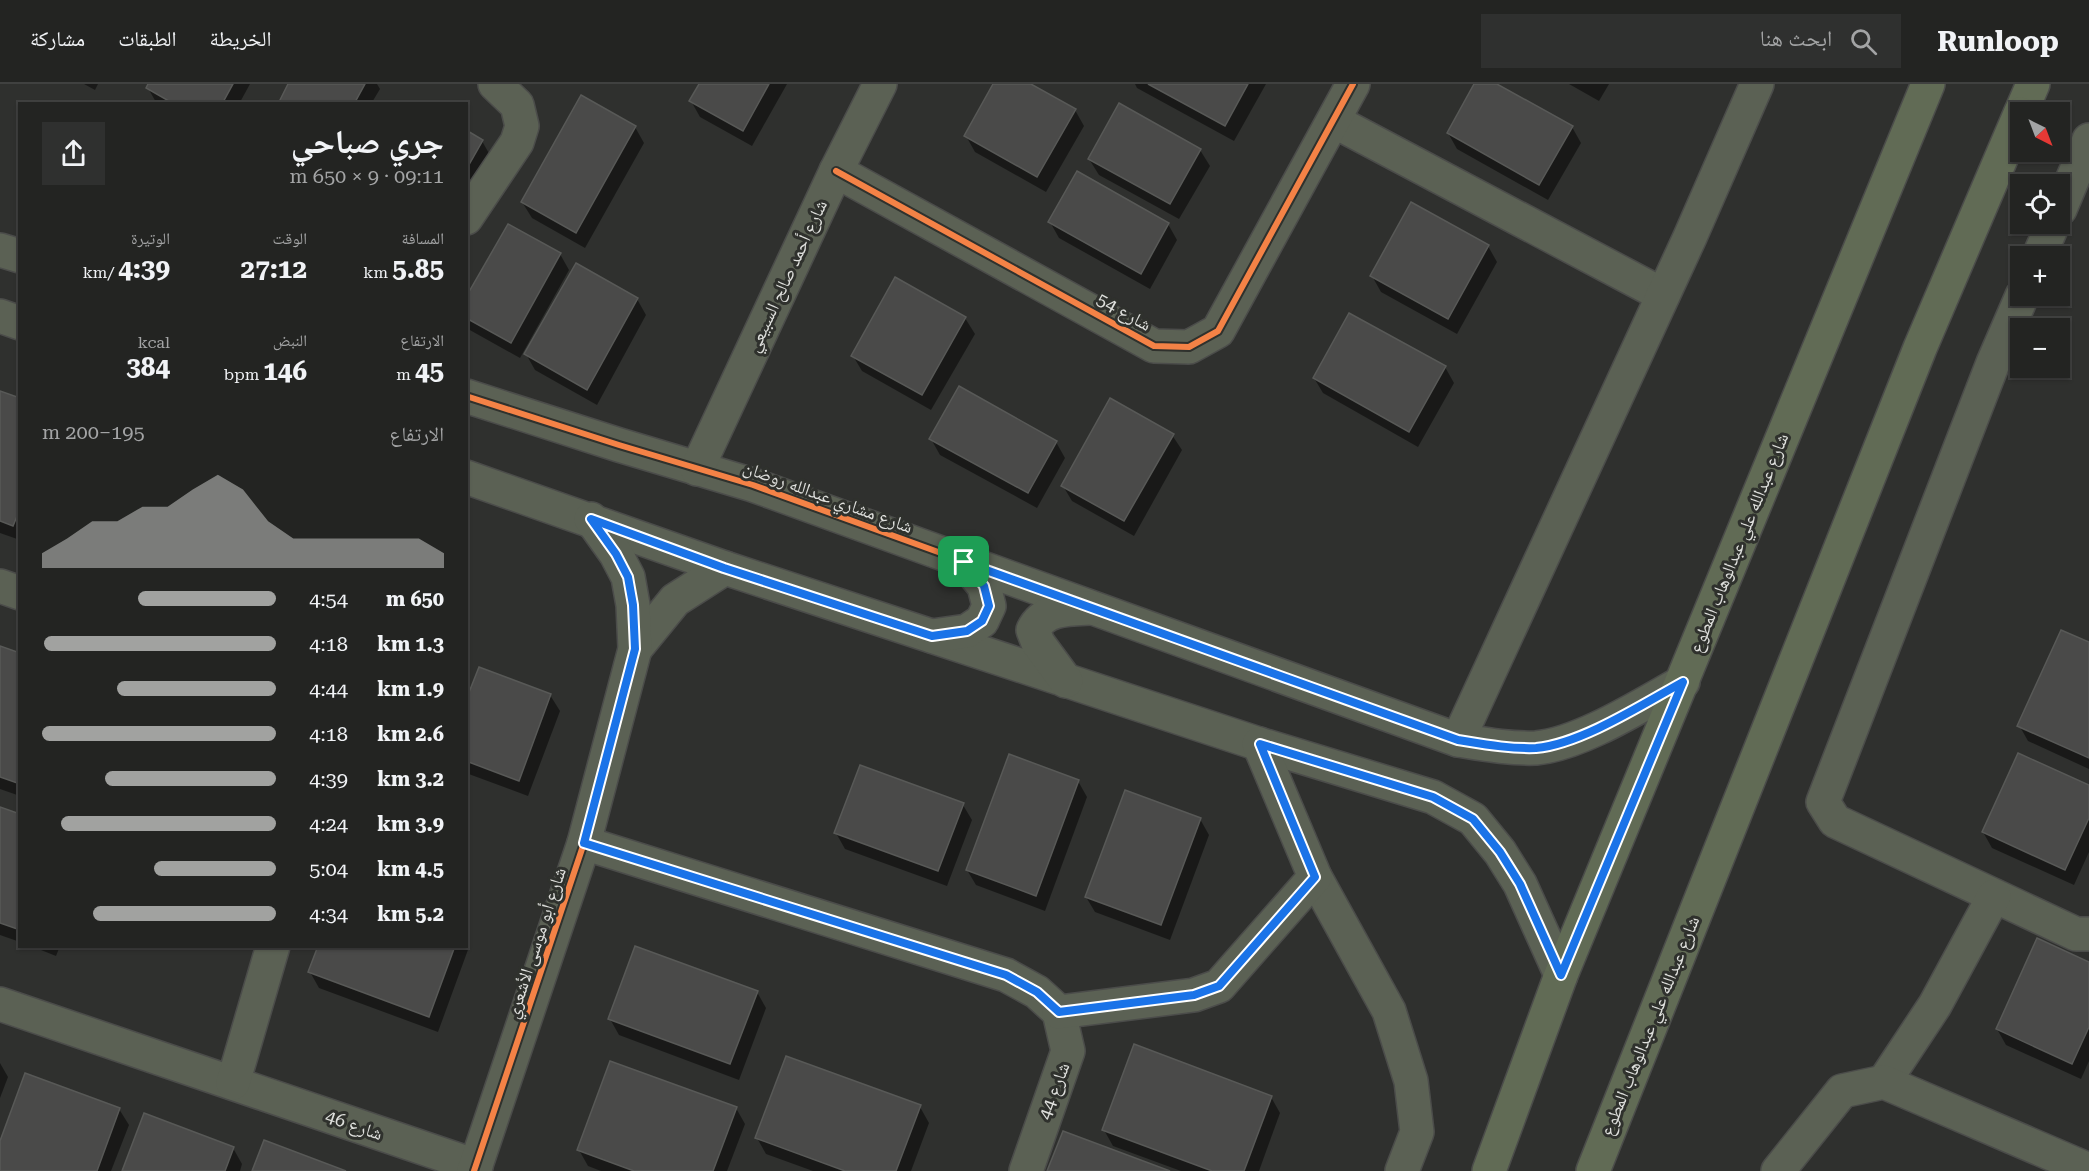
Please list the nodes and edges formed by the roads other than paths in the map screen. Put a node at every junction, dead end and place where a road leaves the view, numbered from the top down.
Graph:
1 (495, 84) edge
2 (880, 84) edge
3 (1353, 84) edge
4 (1757, 84) edge
5 (1928, 84) edge
6 (2033, 84) edge
7 (2026, 102) edge
8 (1334, 121) junction
9 (2010, 139) edge
10 (2089, 140) edge
11 (836, 171) junction
12 (2070, 185) edge
13 (468, 215) edge
14 (0, 250) edge
15 (18, 255) edge
16 (1663, 295) junction
17 (2018, 306) edge
18 (0, 316) edge
19 (18, 321) edge
20 (468, 397) edge
21 (697, 469) junction
22 (468, 478) edge
23 (591, 519) junction
24 (964, 562) junction
25 (724, 568) junction
26 (0, 586) edge
27 (18, 592) edge
28 (1092, 608) junction
29 (932, 636) junction
30 (635, 649) junction
31 (1066, 681) junction
32 (1683, 682) junction
33 (1458, 740) junction
34 (1260, 744) junction
35 (584, 843) junction
36 (1315, 877) junction
37 (1995, 896) junction
38 (2089, 934) edge
39 (272, 948) edge
40 (1561, 975) junction
41 (0, 1004) edge
42 (1059, 1012) junction
43 (1884, 1082) junction
44 (232, 1083) junction
45 (475, 1168) edge
46 (2089, 1170) edge
47 (1026, 1171) edge
48 (1402, 1171) edge
49 (1490, 1171) edge
50 (1593, 1171) edge
51 (1778, 1171) edge

1 - 13 street
2 - 11 street, شارع أحمد صالح السبيعي
3 - 8 street, شارع 54
4 - 16 street
5 - 32 main road, شارع عبدالله علي عبدالوهاب المطوع
6 - 7 main road, شارع عبدالله علي عبدالوهاب المطوع
8 - 11 street, شارع 54
8 - 16 street
9 - 50 main road, شارع عبدالله علي عبدالوهاب المطوع
10 - 12 street
11 - 21 street, شارع أحمد صالح السبيعي
14 - 15 street
16 - 33 street
17 - 37 street
18 - 19 street
20 - 21 street, شارع مشاري عبدالله روضان
21 - 24 street, شارع مشاري عبدالله روضان
22 - 23 street
23 - 25 street
23 - 30 street, شارع أبو موسى الأشعري
24 - 28 street, شارع مشاري عبدالله روضان
24 - 29 street
25 - 29 street
25 - 30 street, شارع أبو موسى الأشعري
26 - 27 street
28 - 31 street
28 - 33 street, شارع مشاري عبدالله روضان
29 - 31 street
30 - 35 street, شارع أبو موسى الأشعري
31 - 34 street
32 - 33 street, شارع مشاري عبدالله روضان
32 - 40 main road, شارع عبدالله علي عبدالوهاب المطوع
34 - 36 street
34 - 40 street
35 - 42 street
35 - 45 street, شارع أبو موسى الأشعري
36 - 42 street
36 - 48 street
37 - 38 street
37 - 43 street
39 - 44 street
40 - 49 main road, شارع عبدالله علي عبدالوهاب المطوع
41 - 44 street, شارع 46
42 - 47 street, شارع 44
43 - 46 street
43 - 51 street
44 - 45 street, شارع 46

